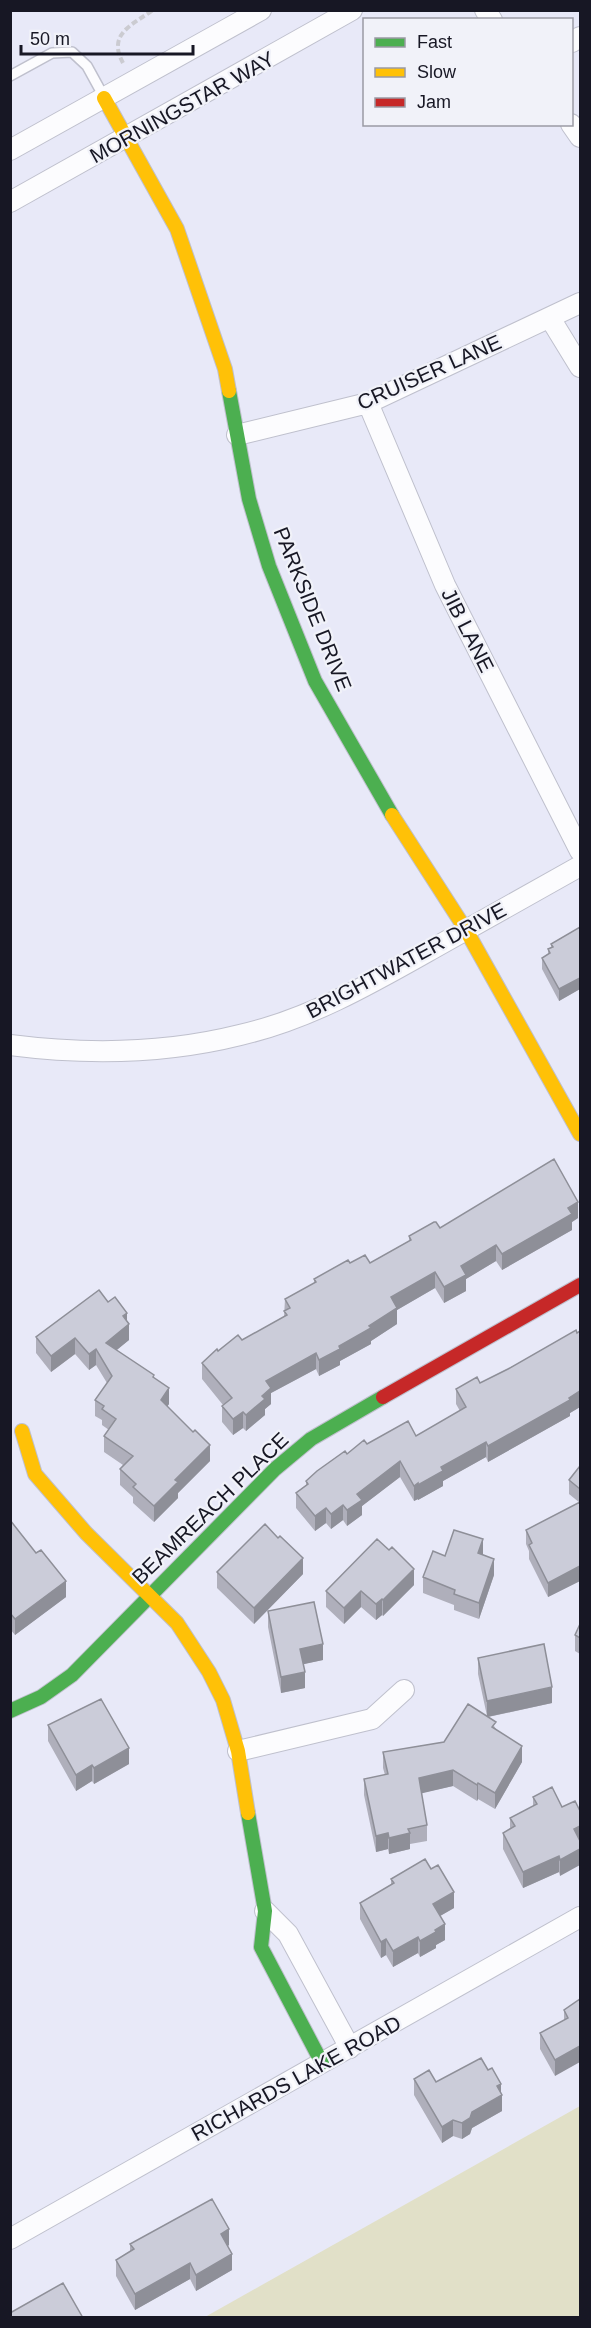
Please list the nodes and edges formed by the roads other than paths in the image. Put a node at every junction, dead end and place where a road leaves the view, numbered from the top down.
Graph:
1 (261, 10) edge
2 (352, 10) edge
3 (10, 76) edge
4 (104, 98) junction
5 (127, 138) junction
6 (10, 150) edge
7 (10, 202) edge
8 (580, 303) edge
9 (550, 318) junction
10 (580, 367) edge
11 (368, 403) junction
12 (237, 435) junction
13 (580, 851) edge
14 (580, 866) edge
15 (466, 930) junction
16 (10, 1045) edge
17 (580, 1134) edge
18 (580, 1286) edge
19 (21, 1431) dead end
20 (151, 1595) junction
21 (404, 1690) dead end
22 (10, 1711) edge
23 (238, 1751) junction
24 (265, 1911) junction
25 (580, 1917) edge
26 (350, 2048) junction
27 (322, 2063) junction
28 (10, 2239) edge

1 - 4 street
2 - 5 street, MORNINGSTAR WAY
3 - 4 lane
4 - 5 street, PARKSIDE DRIVE
4 - 6 street
5 - 7 street, MORNINGSTAR WAY
5 - 12 street, PARKSIDE DRIVE
8 - 9 street, CRUISER LANE
9 - 10 street
9 - 11 street, CRUISER LANE
11 - 12 street, CRUISER LANE
11 - 13 street, JIB LANE
12 - 15 street, PARKSIDE DRIVE
14 - 15 street, BRIGHTWATER DRIVE
15 - 16 street, BRIGHTWATER DRIVE
15 - 17 street, PARKSIDE DRIVE
18 - 20 street, BEAMREACH PLACE
19 - 20 street
20 - 22 street, BEAMREACH PLACE
20 - 23 street
21 - 23 street
23 - 24 street
24 - 26 street
24 - 27 street
25 - 26 street, RICHARDS LAKE ROAD
26 - 27 street, RICHARDS LAKE ROAD
27 - 28 street, RICHARDS LAKE ROAD

